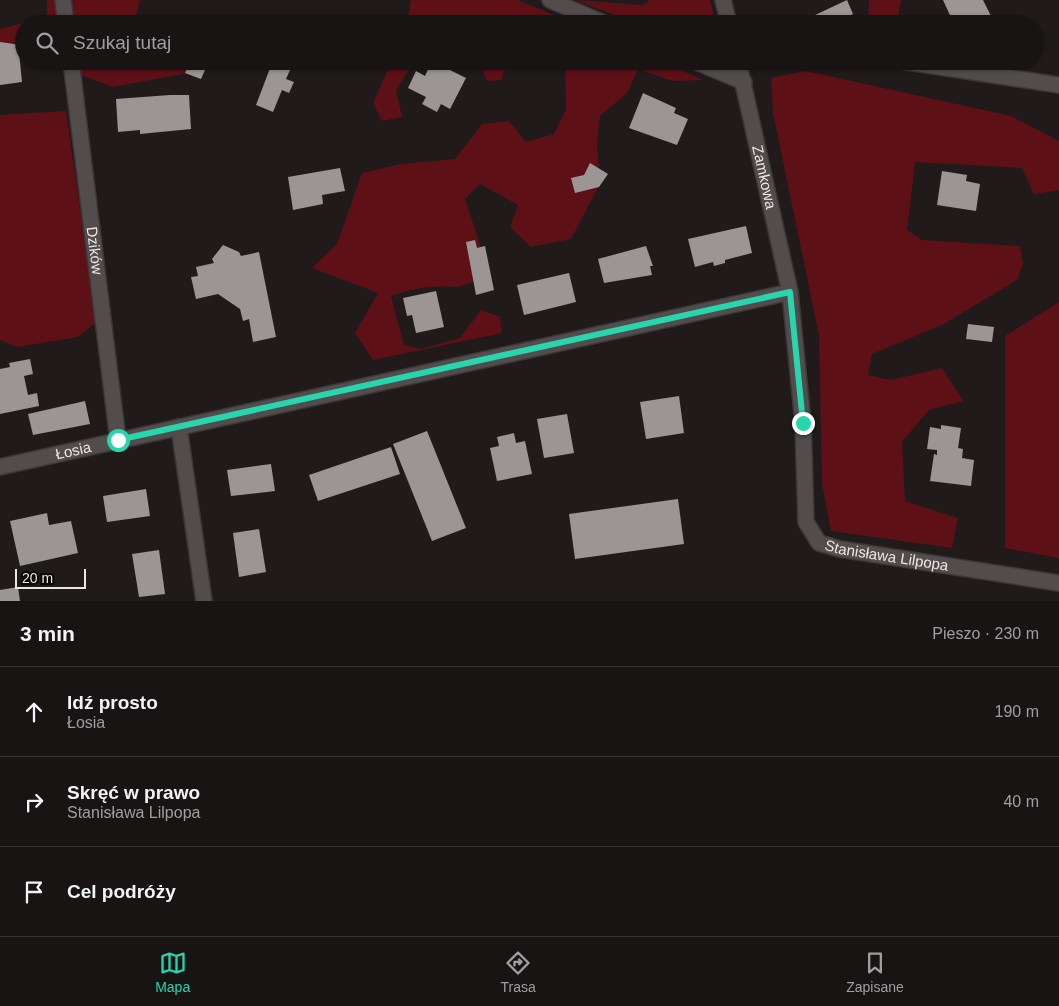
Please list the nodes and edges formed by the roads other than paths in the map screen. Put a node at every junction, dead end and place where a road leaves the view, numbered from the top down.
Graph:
1 (63, 0) edge
2 (550, 0) edge
3 (723, 0) edge
4 (65, 15) edge
5 (585, 15) edge
6 (727, 15) edge
7 (72, 70) edge
8 (715, 70) edge
9 (741, 70) edge
10 (960, 70) edge
11 (744, 82) junction
12 (1059, 85) edge
13 (790, 292) junction
14 (179, 427) junction
15 (118, 440) junction
16 (0, 467) edge
17 (1059, 583) edge
18 (204, 601) edge

1 - 4 street
2 - 5 street
3 - 6 street
7 - 15 street, Dzików
8 - 11 street
9 - 11 street, Zamkowa
10 - 12 street
11 - 13 street, Zamkowa
13 - 14 street, Łosia
13 - 17 street, Stanisława Lilpopa
14 - 15 street, Łosia
14 - 18 street
15 - 16 street, Łosia

